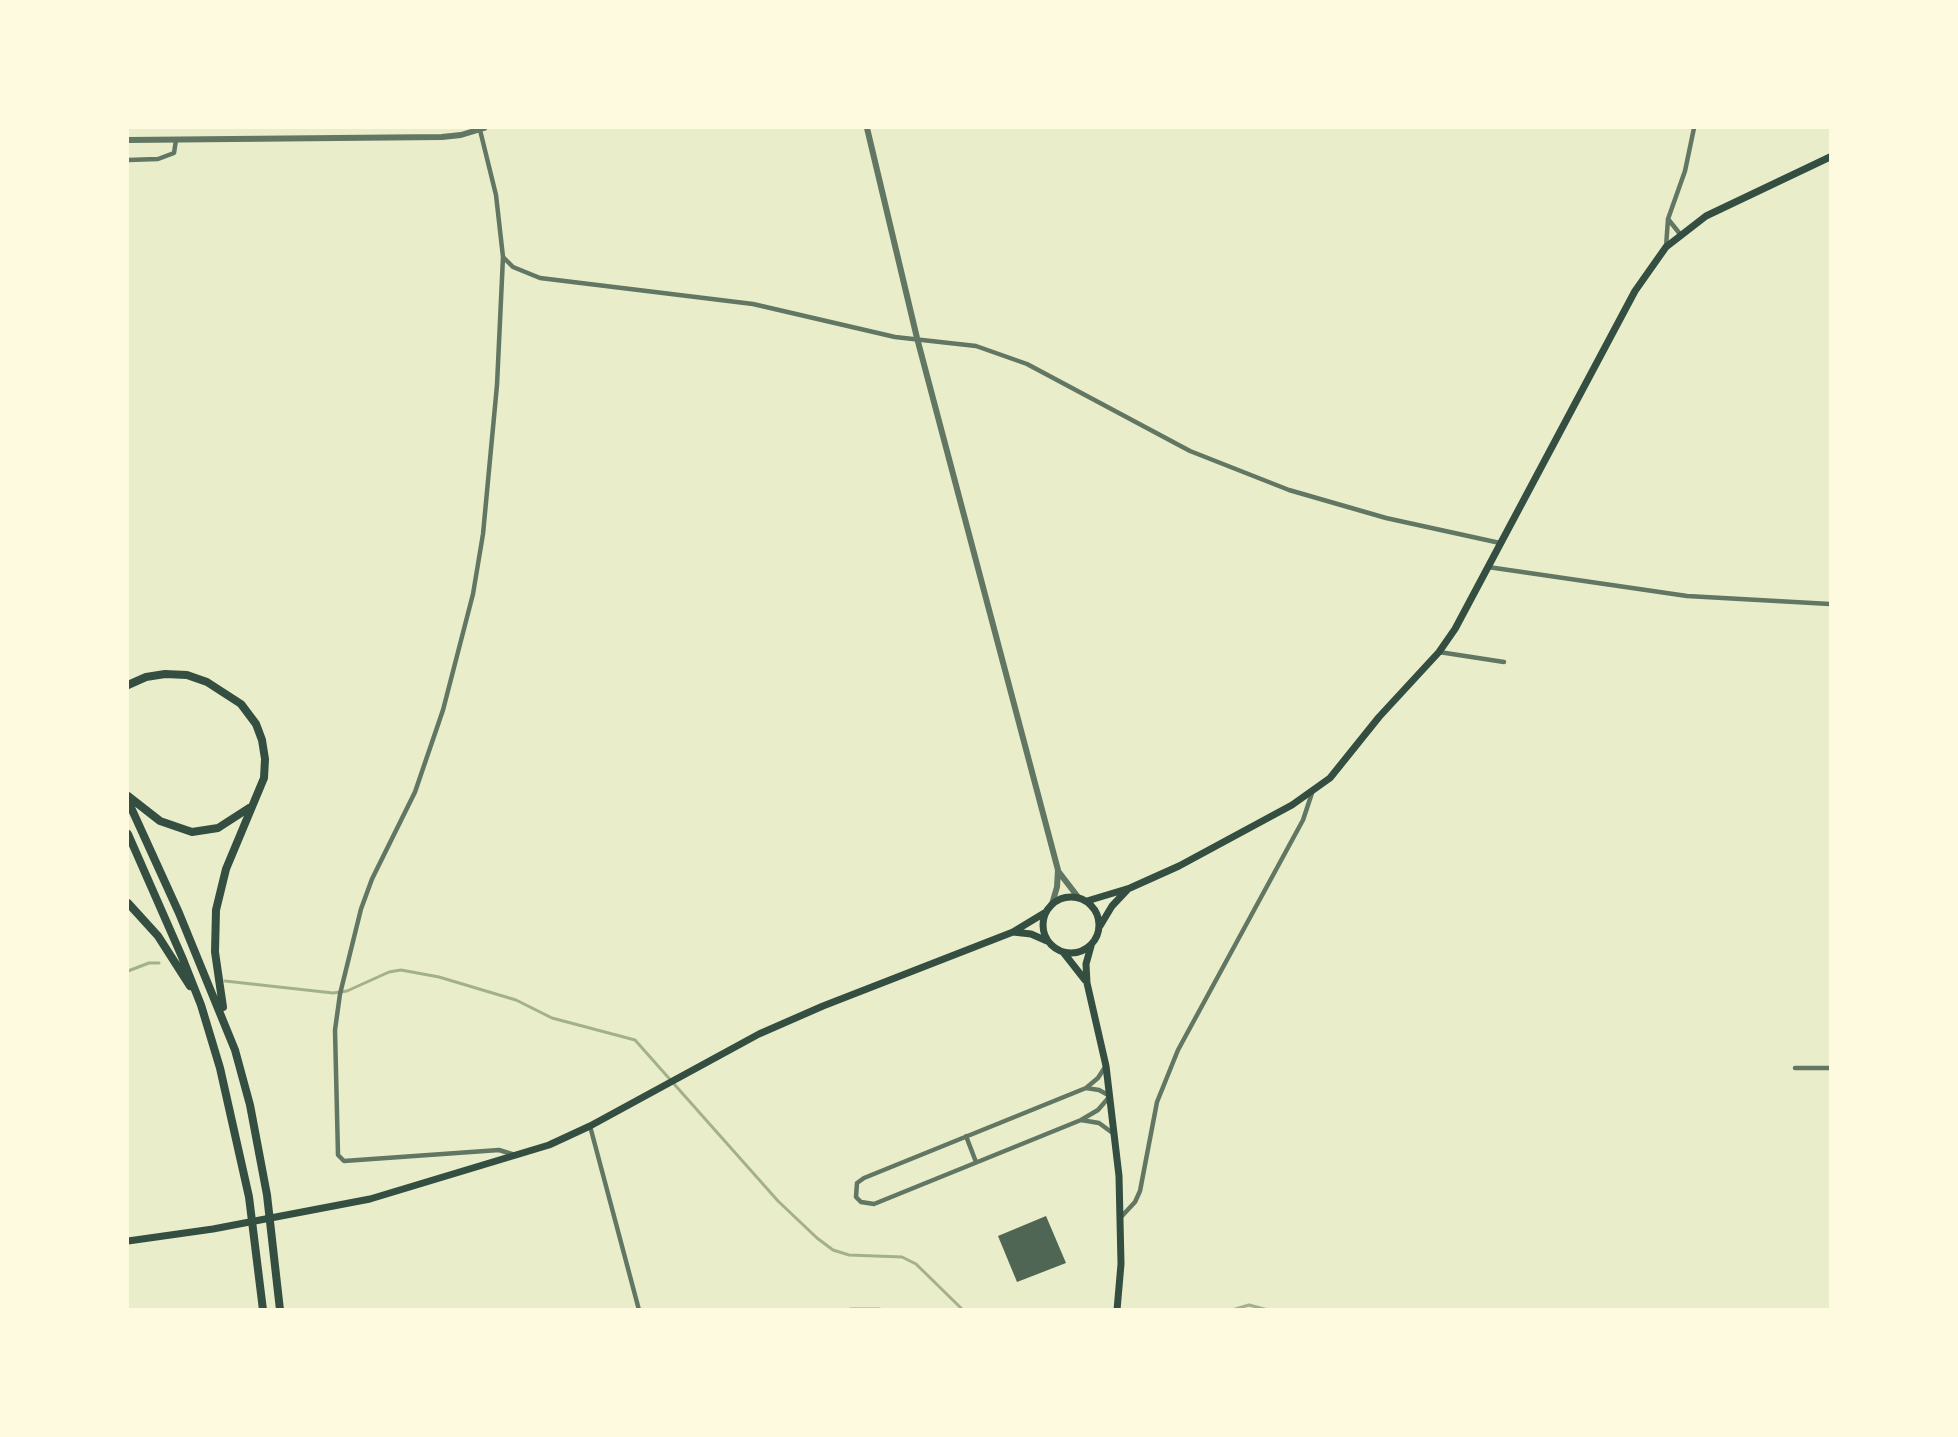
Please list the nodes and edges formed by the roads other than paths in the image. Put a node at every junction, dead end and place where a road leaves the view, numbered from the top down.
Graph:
1 (867, 128) edge
2 (1694, 128) edge
3 (482, 129) edge
4 (128, 140) edge
5 (176, 140) junction
6 (1830, 157) edge
7 (128, 160) edge
8 (1668, 219) junction
9 (1680, 234) junction
10 (1666, 247) junction
11 (503, 257) junction
12 (918, 338) junction
13 (1500, 543) junction
14 (1488, 567) junction
15 (1830, 604) edge
16 (1439, 652) junction
17 (1504, 662) dead end
18 (128, 685) edge
19 (1312, 793) junction
20 (128, 796) edge
21 (128, 801) edge
22 (252, 805) junction
23 (128, 834) edge
24 (1058, 870) junction
25 (1130, 888) junction
26 (1078, 897) junction
27 (1087, 901) junction
28 (128, 903) edge
29 (1052, 904) junction
30 (1046, 912) junction
31 (1101, 926) junction
32 (1013, 932) junction
33 (1048, 942) junction
34 (1091, 946) junction
35 (1063, 952) junction
36 (1087, 983) junction
37 (201, 1005) junction
38 (226, 1025) junction
39 (1106, 1066) junction
40 (1795, 1068) dead end
41 (1830, 1068) edge
42 (1086, 1088) junction
43 (1110, 1096) junction
44 (1081, 1120) junction
45 (590, 1126) junction
46 (1115, 1135) junction
47 (966, 1136) junction
48 (517, 1155) junction
49 (976, 1162) junction
50 (1122, 1216) junction
51 (128, 1241) edge
52 (262, 1310) edge
53 (280, 1310) edge
54 (639, 1310) edge
55 (850, 1310) edge
56 (880, 1310) edge
57 (1118, 1310) edge

1 - 12 street
2 - 8 street
3 - 5 street
3 - 11 street
4 - 5 street
5 - 7 street
6 - 9 main road
8 - 9 street
8 - 10 street
9 - 10 main road
10 - 13 main road
11 - 12 street
11 - 48 street
12 - 13 street
12 - 24 street
13 - 14 main road
14 - 15 street
14 - 16 main road
16 - 17 street
16 - 19 main road
18 - 22 highway
19 - 25 main road
19 - 50 street
20 - 22 highway
21 - 38 highway
22 - 38 highway
23 - 37 highway
24 - 26 street
24 - 29 street
25 - 27 main road
25 - 31 main road
26 - 27 main road
26 - 29 main road
27 - 31 main road
28 - 37 highway
29 - 30 main road
30 - 32 main road
30 - 33 main road
31 - 34 main road
32 - 33 main road
32 - 45 main road
33 - 35 main road
34 - 35 main road
34 - 36 main road
35 - 36 main road
36 - 39 main road
37 - 52 highway
38 - 53 highway
39 - 42 street
39 - 43 main road
40 - 41 street
42 - 43 street
42 - 47 street
43 - 44 street
43 - 46 main road
44 - 46 street
44 - 49 street
45 - 48 main road
45 - 54 street
46 - 50 main road
47 - 49 street
47 - 49 street
48 - 51 main road
50 - 57 main road
55 - 56 street

